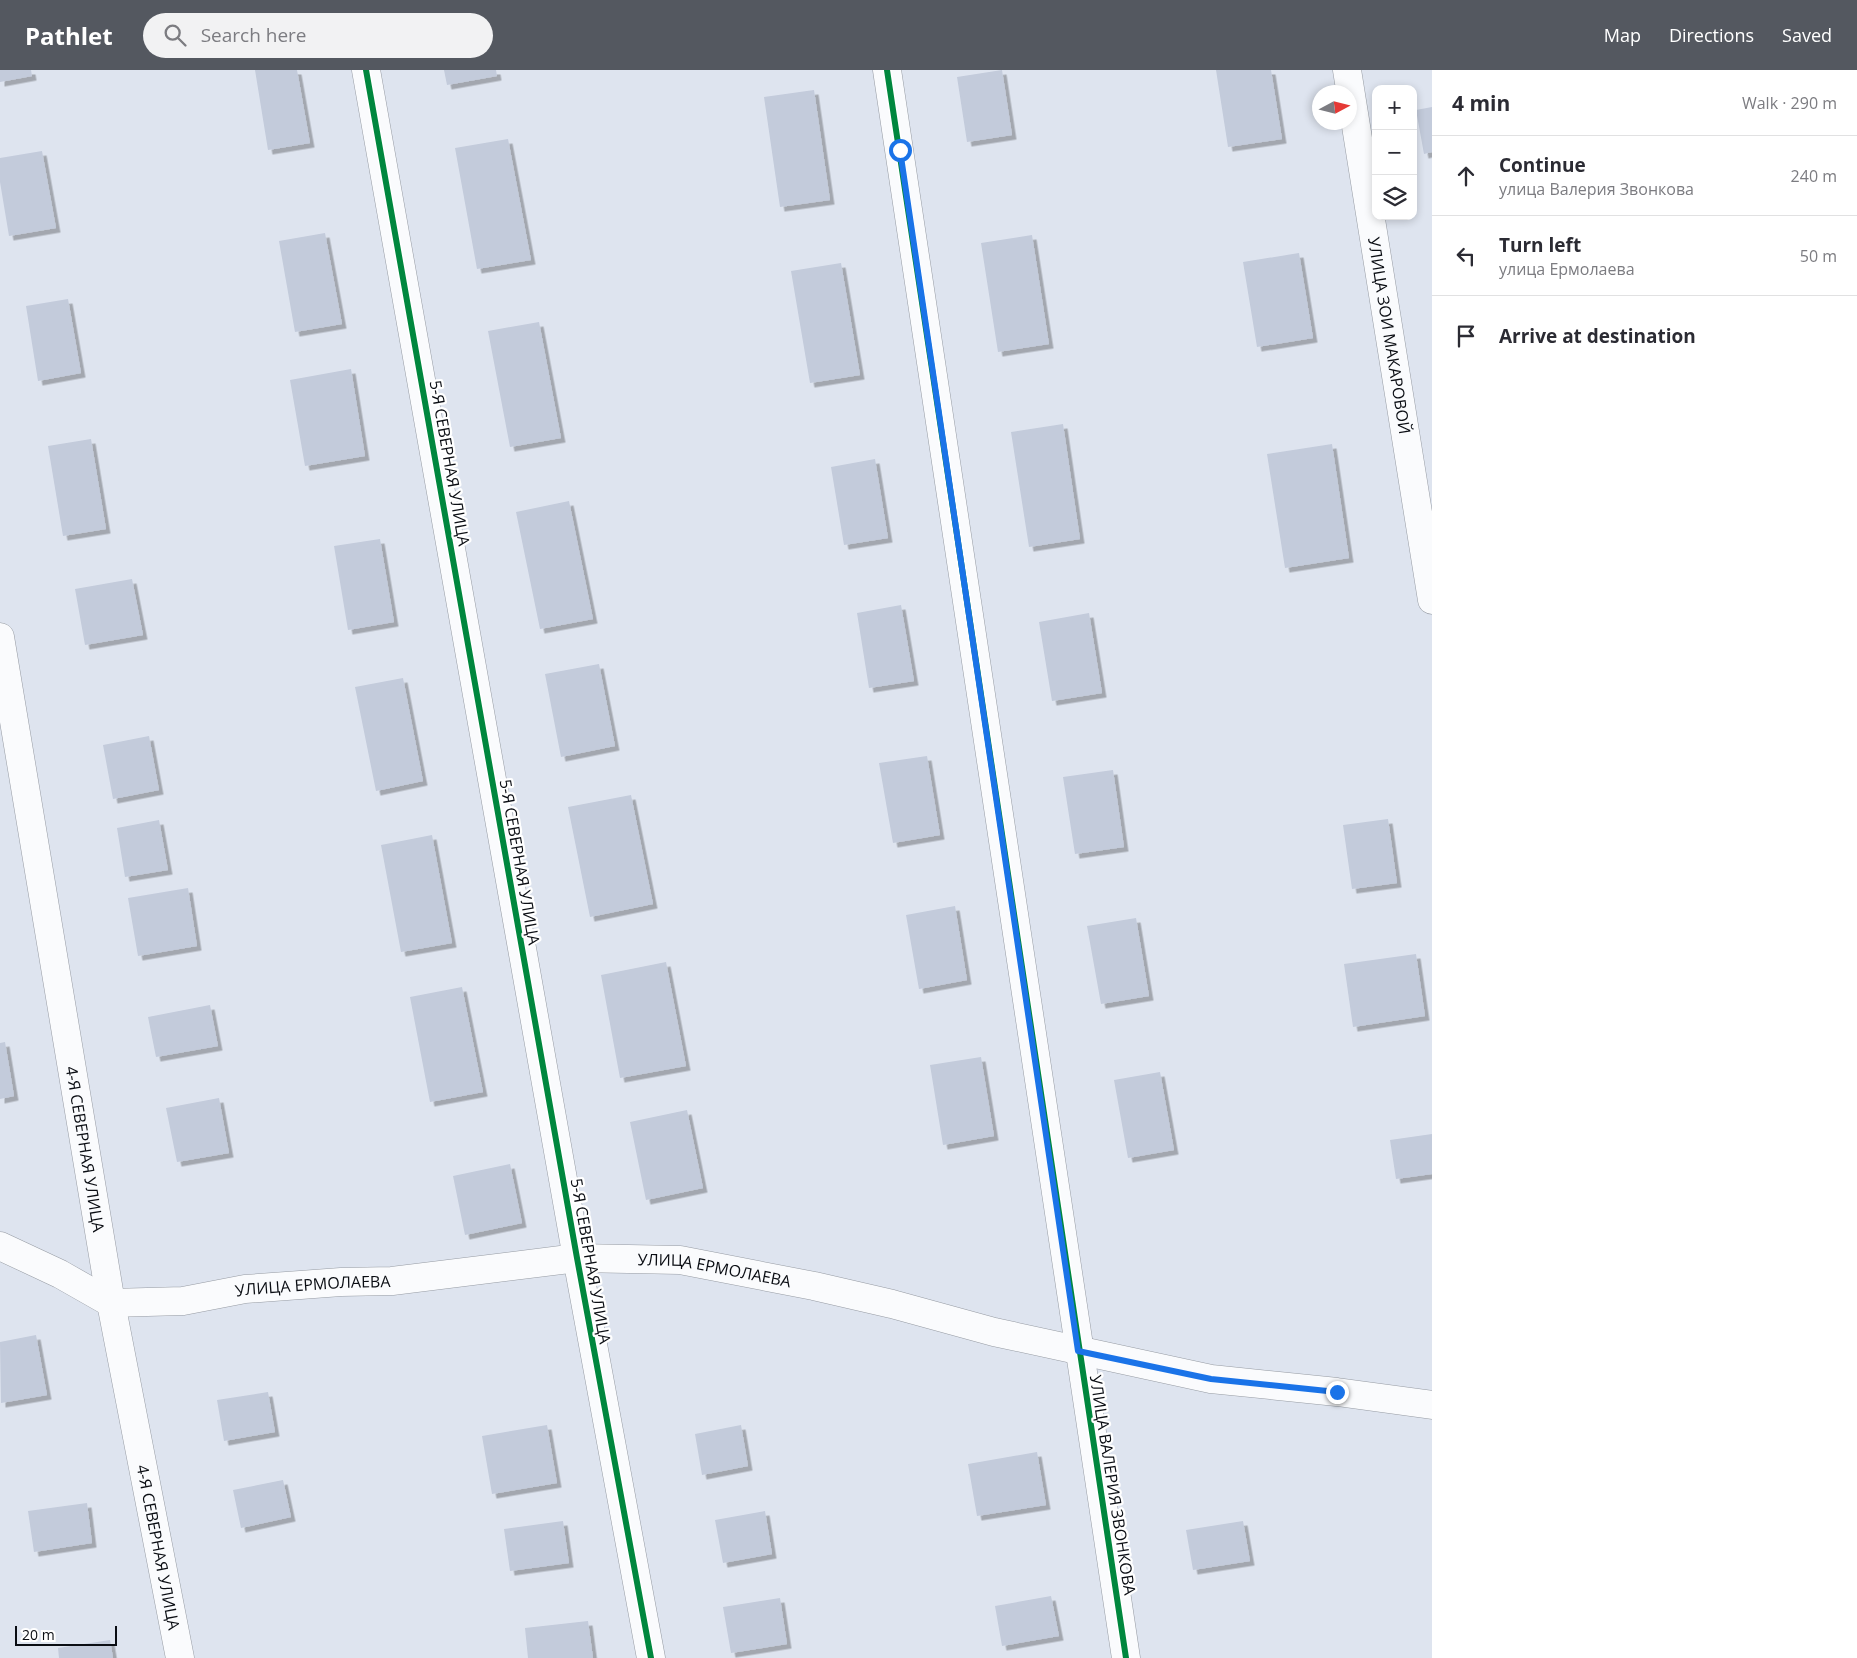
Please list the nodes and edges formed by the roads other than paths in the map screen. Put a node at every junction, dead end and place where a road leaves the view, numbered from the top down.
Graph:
1 (366, 70) edge
2 (888, 70) edge
3 (1346, 70) edge
4 (1432, 600) edge
5 (0, 637) edge
6 (0, 1246) edge
7 (576, 1258) junction
8 (112, 1303) junction
9 (1078, 1351) junction
10 (1432, 1405) edge
11 (180, 1658) edge
12 (651, 1658) edge
13 (1126, 1658) edge

1 - 7 street, 5-Я СЕВЕРНАЯ УЛИЦА
2 - 9 street, УЛИЦА ВАЛЕРИЯ ЗВОНКОВА
3 - 4 street, УЛИЦА ЗОИ МАКАРОВОЙ
5 - 8 street, 4-Я СЕВЕРНАЯ УЛИЦА
6 - 8 street
7 - 8 street, УЛИЦА ЕРМОЛАЕВА
7 - 9 street, УЛИЦА ЕРМОЛАЕВА
7 - 12 street, 5-Я СЕВЕРНАЯ УЛИЦА
8 - 11 street, 4-Я СЕВЕРНАЯ УЛИЦА
9 - 10 street, УЛИЦА ЕРМОЛАЕВА
9 - 13 street, УЛИЦА ВАЛЕРИЯ ЗВОНКОВА

